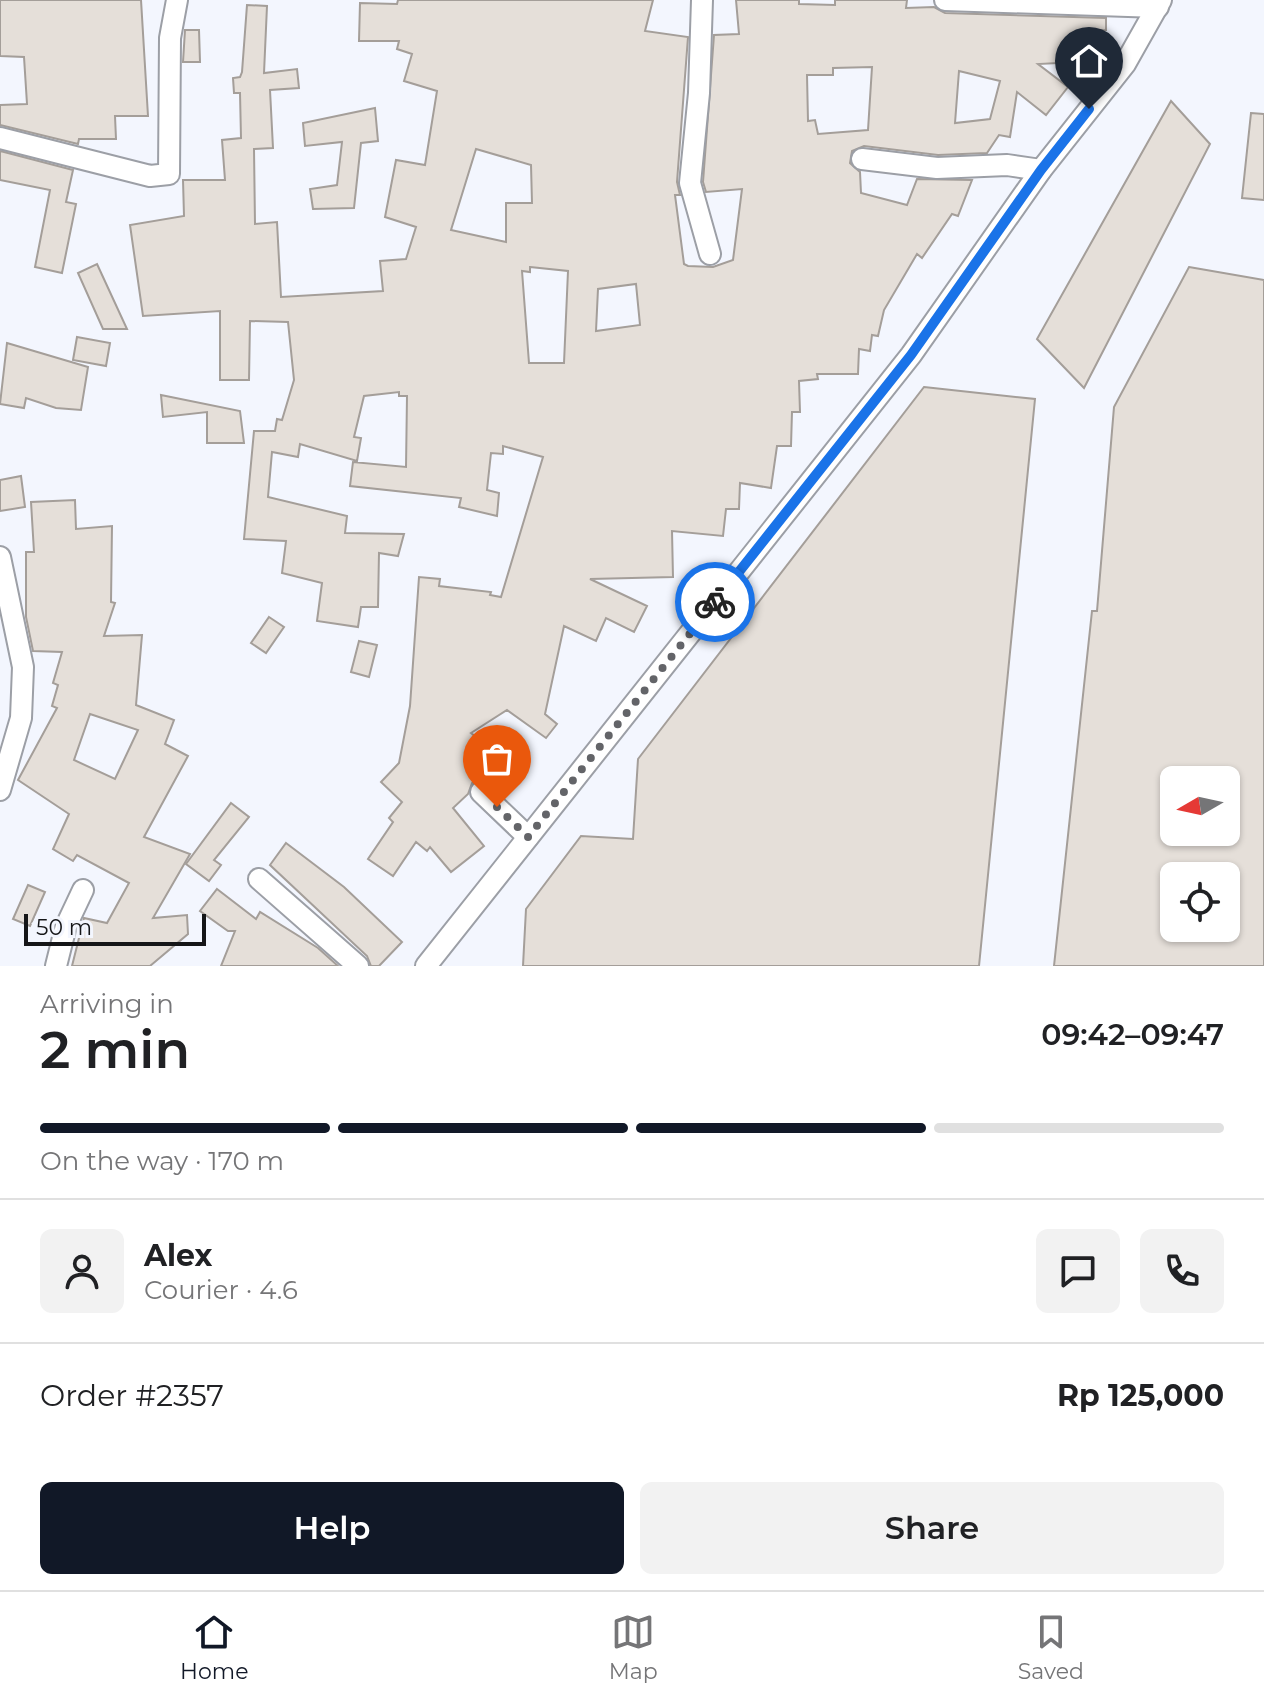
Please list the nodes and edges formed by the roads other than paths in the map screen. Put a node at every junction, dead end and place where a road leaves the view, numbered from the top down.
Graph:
1 (177, 0) edge
2 (702, 0) edge
3 (945, 0) edge
4 (1159, 4) edge
5 (0, 138) edge
6 (862, 159) dead end
7 (1041, 170) junction
8 (710, 254) dead end
9 (0, 557) edge
10 (0, 790) edge
11 (481, 792) dead end
12 (528, 837) junction
13 (259, 879) dead end
14 (83, 890) dead end
15 (56, 966) edge
16 (358, 966) edge
17 (426, 966) edge

1 - 5 street
2 - 8 street
3 - 4 street
4 - 7 street
6 - 7 street
7 - 12 street
9 - 10 street
11 - 12 street
12 - 17 street
13 - 16 street
14 - 15 street

